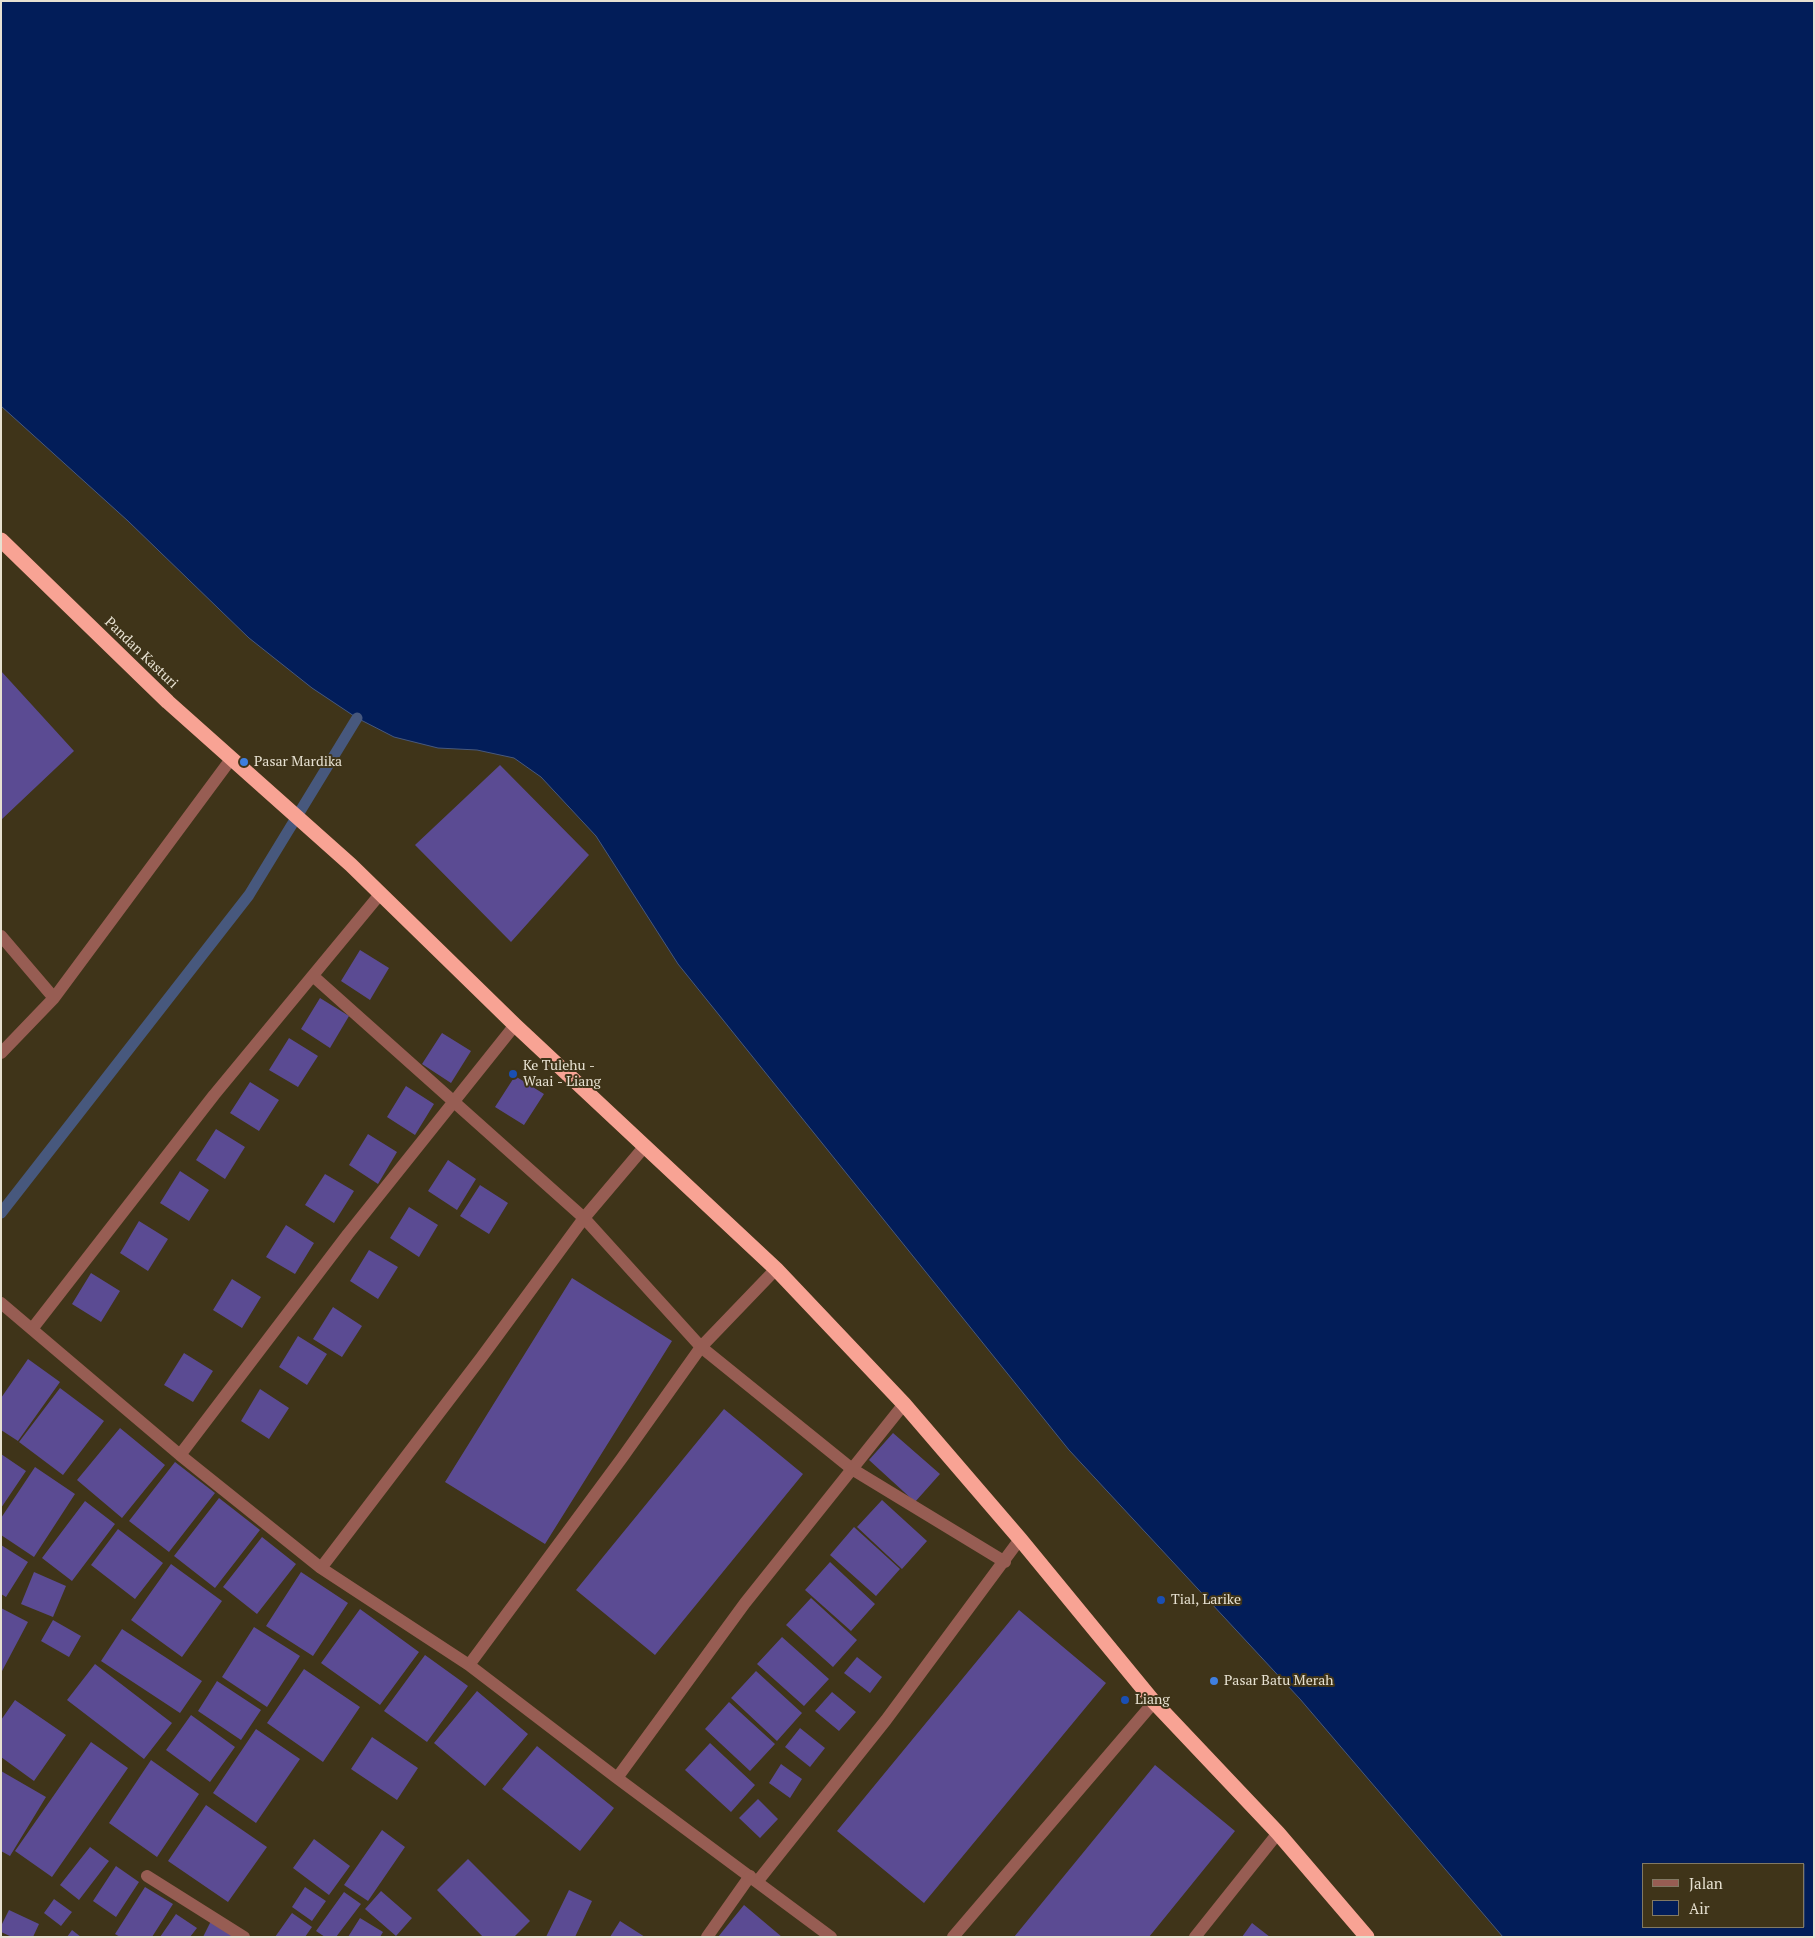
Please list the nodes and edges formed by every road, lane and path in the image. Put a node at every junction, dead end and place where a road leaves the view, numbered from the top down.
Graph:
1 (1, 540) edge
2 (231, 759) junction
3 (381, 893) junction
4 (1, 936) edge
5 (312, 976) junction
6 (54, 998) junction
7 (515, 1025) junction
8 (1, 1052) edge
9 (454, 1102) junction
10 (645, 1146) junction
11 (584, 1218) junction
12 (776, 1269) junction
13 (1, 1303) edge
14 (32, 1329) junction
15 (701, 1347) junction
16 (904, 1404) junction
17 (180, 1455) junction
18 (852, 1469) junction
19 (1020, 1539) junction
20 (1005, 1562) junction
21 (321, 1568) junction
22 (469, 1665) junction
23 (1154, 1702) junction
24 (617, 1778) junction
25 (1278, 1833) junction
26 (147, 1876) dead end
27 (753, 1879) junction
28 (244, 1937) edge
29 (707, 1937) edge
30 (831, 1937) edge
31 (952, 1937) edge
32 (1195, 1937) edge
33 (1367, 1937) edge

1 - 2 highway, Pandan Kasturi
2 - 3 highway, Pandan Kasturi
2 - 6 street
3 - 5 street
3 - 7 highway, Pandan Kasturi
4 - 6 street
5 - 9 street
5 - 14 street
6 - 8 street
7 - 9 street
7 - 10 highway, Pandan Kasturi
9 - 11 street
9 - 17 street
10 - 11 street
10 - 12 highway, Pandan Kasturi
11 - 15 street
11 - 21 street
12 - 15 street
12 - 16 highway, Pandan Kasturi
13 - 14 street
14 - 17 street
15 - 18 street
15 - 22 street
16 - 18 street
16 - 19 highway, Pandan Kasturi
17 - 21 street
18 - 20 street
18 - 24 street
19 - 20 street
19 - 23 highway, Pandan Kasturi
20 - 27 street
21 - 22 street
22 - 24 street
23 - 25 highway, Pandan Kasturi
23 - 31 street
24 - 27 street
25 - 32 street
25 - 33 highway, Pandan Kasturi
26 - 28 street
27 - 29 street
27 - 30 street

